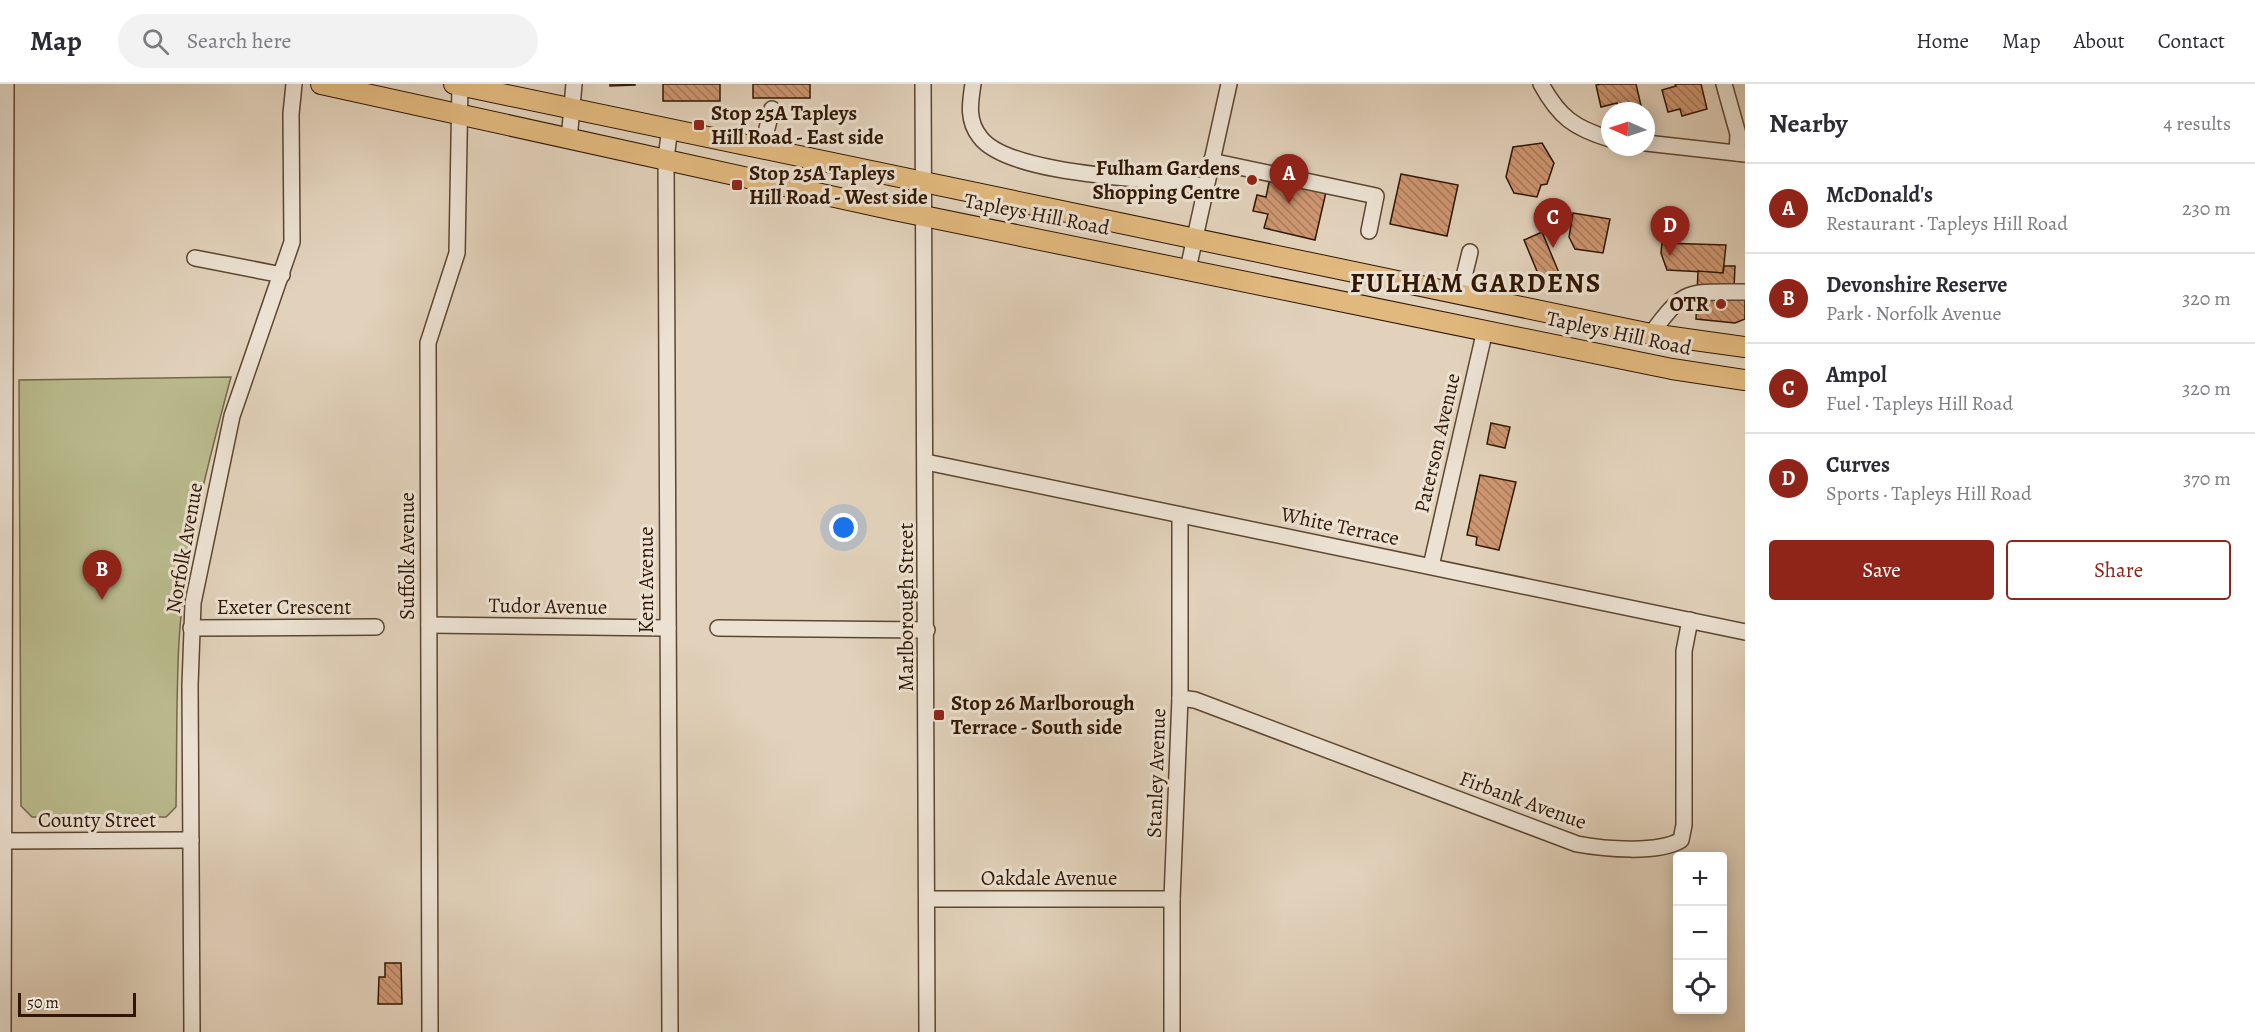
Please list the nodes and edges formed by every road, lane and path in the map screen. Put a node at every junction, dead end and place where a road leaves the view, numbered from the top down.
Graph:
1 (6, 84) edge
2 (294, 84) edge
3 (321, 84) edge
4 (574, 84) edge
5 (923, 84) edge
6 (1229, 84) edge
7 (1541, 84) edge
8 (1724, 84) edge
9 (457, 85) edge
10 (968, 85) edge
11 (574, 109) junction
12 (772, 109) dead end
13 (458, 116) junction
14 (670, 128) junction
15 (1601, 136) edge
16 (569, 140) junction
17 (1655, 144) edge
18 (762, 148) junction
19 (1741, 154) edge
20 (666, 158) junction
21 (1211, 161) junction
22 (923, 181) junction
23 (1206, 186) junction
24 (923, 216) junction
25 (3, 218) edge
26 (1369, 231) dead end
27 (1195, 237) junction
28 (1470, 252) dead end
29 (195, 258) dead end
30 (1188, 269) junction
31 (282, 275) junction
32 (1745, 291) edge
33 (1460, 293) junction
34 (1485, 330) junction
35 (1651, 334) junction
36 (1745, 347) edge
37 (1745, 380) edge
38 (3, 410) edge
39 (926, 462) junction
40 (1180, 515) junction
41 (1431, 567) junction
42 (1689, 620) junction
43 (429, 625) junction
44 (376, 627) dead end
45 (191, 628) junction
46 (668, 628) junction
47 (718, 628) dead end
48 (927, 630) junction
49 (1745, 632) edge
50 (2, 684) edge
51 (1180, 698) junction
52 (191, 840) junction
53 (4, 841) junction
54 (927, 899) junction
55 (1172, 899) junction
56 (2, 968) edge
57 (1168, 1030) edge
58 (3, 1032) edge
59 (192, 1032) edge
60 (430, 1032) edge
61 (670, 1032) edge
62 (927, 1032) edge

1 - 25 street
2 - 31 street, Norfolk Avenue
3 - 13 main road, Tapleys Hill Road
4 - 11 street
5 - 22 street, Marlborough Street
6 - 21 street
7 - 15 street
8 - 19 street
9 - 11 main road, Tapleys Hill Road
9 - 13 street, Suffolk Avenue
10 - 23 street
11 - 14 main road, Tapleys Hill Road
11 - 16 street
12 - 18 street
13 - 16 main road, Tapleys Hill Road
13 - 43 street, Suffolk Avenue
14 - 18 main road, Tapleys Hill Road
14 - 20 street, Kent Avenue
16 - 20 main road, Tapleys Hill Road
17 - 19 street
18 - 22 main road, Tapleys Hill Road
20 - 24 main road, Tapleys Hill Road
20 - 46 street, Kent Avenue
21 - 23 street
21 - 26 street
22 - 24 street, Marlborough Street
22 - 27 main road, Tapleys Hill Road
23 - 27 street
24 - 30 main road, Tapleys Hill Road
24 - 39 street, Marlborough Street
25 - 38 street
27 - 30 street
27 - 33 main road, Tapleys Hill Road
28 - 33 street
29 - 31 street
30 - 34 main road, Tapleys Hill Road
31 - 45 street, Norfolk Avenue
32 - 35 street
33 - 35 main road, Tapleys Hill Road
34 - 37 main road, Tapleys Hill Road
34 - 41 street, Paterson Avenue
35 - 36 main road, Tapleys Hill Road
38 - 50 street
39 - 40 street, White Terrace
39 - 48 street, Marlborough Street
40 - 41 street, White Terrace
40 - 51 street, Stanley Avenue
41 - 42 street, White Terrace
42 - 49 street, White Terrace
42 - 51 street, Firbank Avenue
43 - 46 street, Tudor Avenue
43 - 60 street, Suffolk Avenue
44 - 45 street, Exeter Crescent
45 - 52 street, Norfolk Avenue
46 - 61 street, Kent Avenue
47 - 48 street
48 - 54 street, Marlborough Street
50 - 53 street
51 - 55 street, Stanley Avenue
52 - 53 street, County Street
52 - 59 street, Norfolk Avenue
53 - 56 street
54 - 55 street, Oakdale Avenue
54 - 62 street, Marlborough Street
55 - 57 street, Stanley Avenue
56 - 58 street

